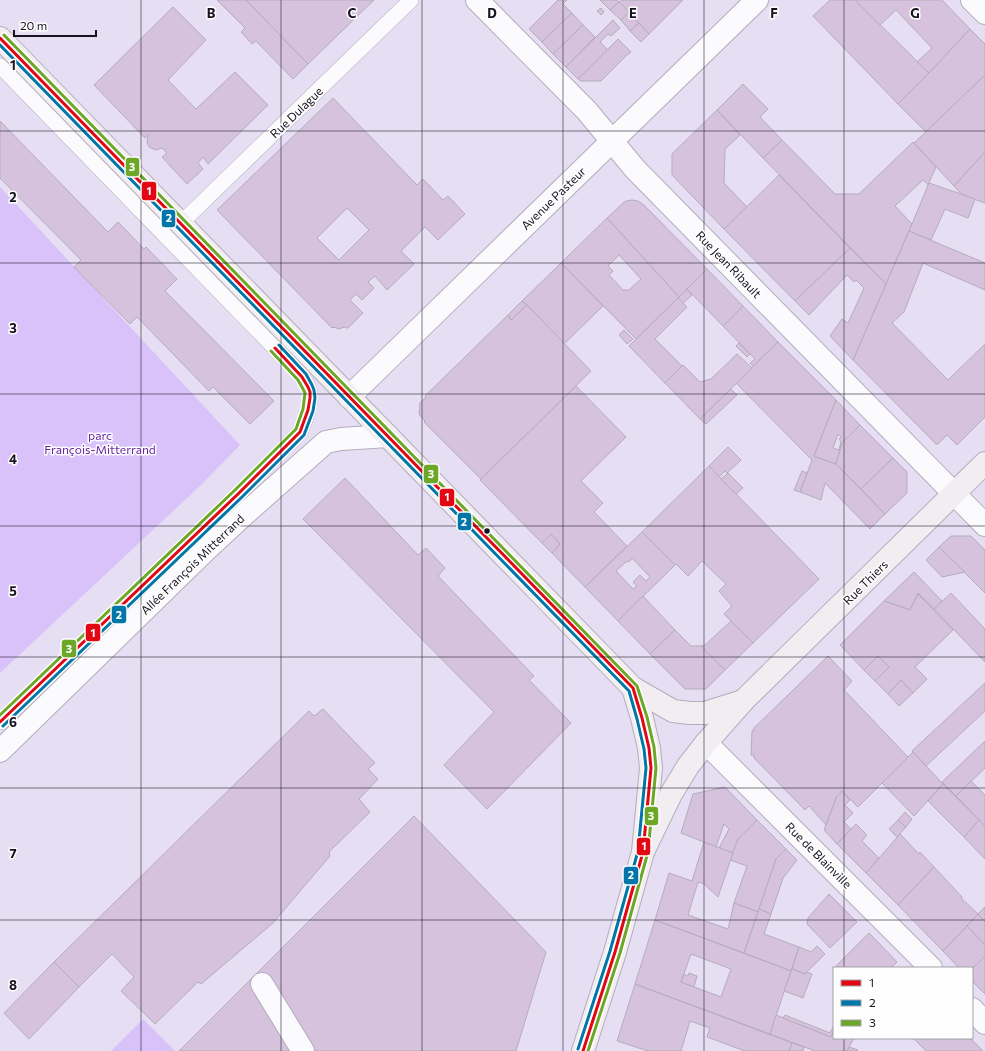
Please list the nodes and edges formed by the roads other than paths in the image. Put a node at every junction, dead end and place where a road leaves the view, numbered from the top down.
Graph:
1 (411, 0) edge
2 (477, 0) edge
3 (757, 0) edge
4 (972, 0) edge
5 (985, 13) edge
6 (0, 38) edge
7 (0, 66) edge
8 (612, 141) junction
9 (180, 224) junction
10 (349, 397) junction
11 (388, 436) junction
12 (985, 463) edge
13 (954, 493) junction
14 (985, 525) edge
15 (633, 688) junction
16 (744, 700) junction
17 (0, 722) edge
18 (706, 743) junction
19 (0, 752) edge
20 (643, 852) junction
21 (930, 967) edge
22 (262, 984) dead end
23 (973, 1010) edge
24 (985, 1022) edge
25 (303, 1051) edge
26 (583, 1051) edge

1 - 9 lane, Rue Dulague
2 - 8 street, Rue Jean Ribault
3 - 8 street, Avenue Pasteur
4 - 5 street
6 - 9 main road
7 - 17 lane
8 - 10 street, Avenue Pasteur
8 - 13 street, Rue Jean Ribault
9 - 10 main road
10 - 11 main road
11 - 15 main road
11 - 19 street, Allée François Mitterrand
12 - 13 main road, Rue Thiers
13 - 14 street, Rue Jean Ribault
13 - 16 main road, Rue Thiers
15 - 16 main road, Rue Thiers
15 - 20 main road
16 - 18 main road, Rue Thiers
18 - 20 main road, Rue Thiers
18 - 21 street, Rue de Blainville
20 - 26 main road
22 - 25 street
23 - 24 street

